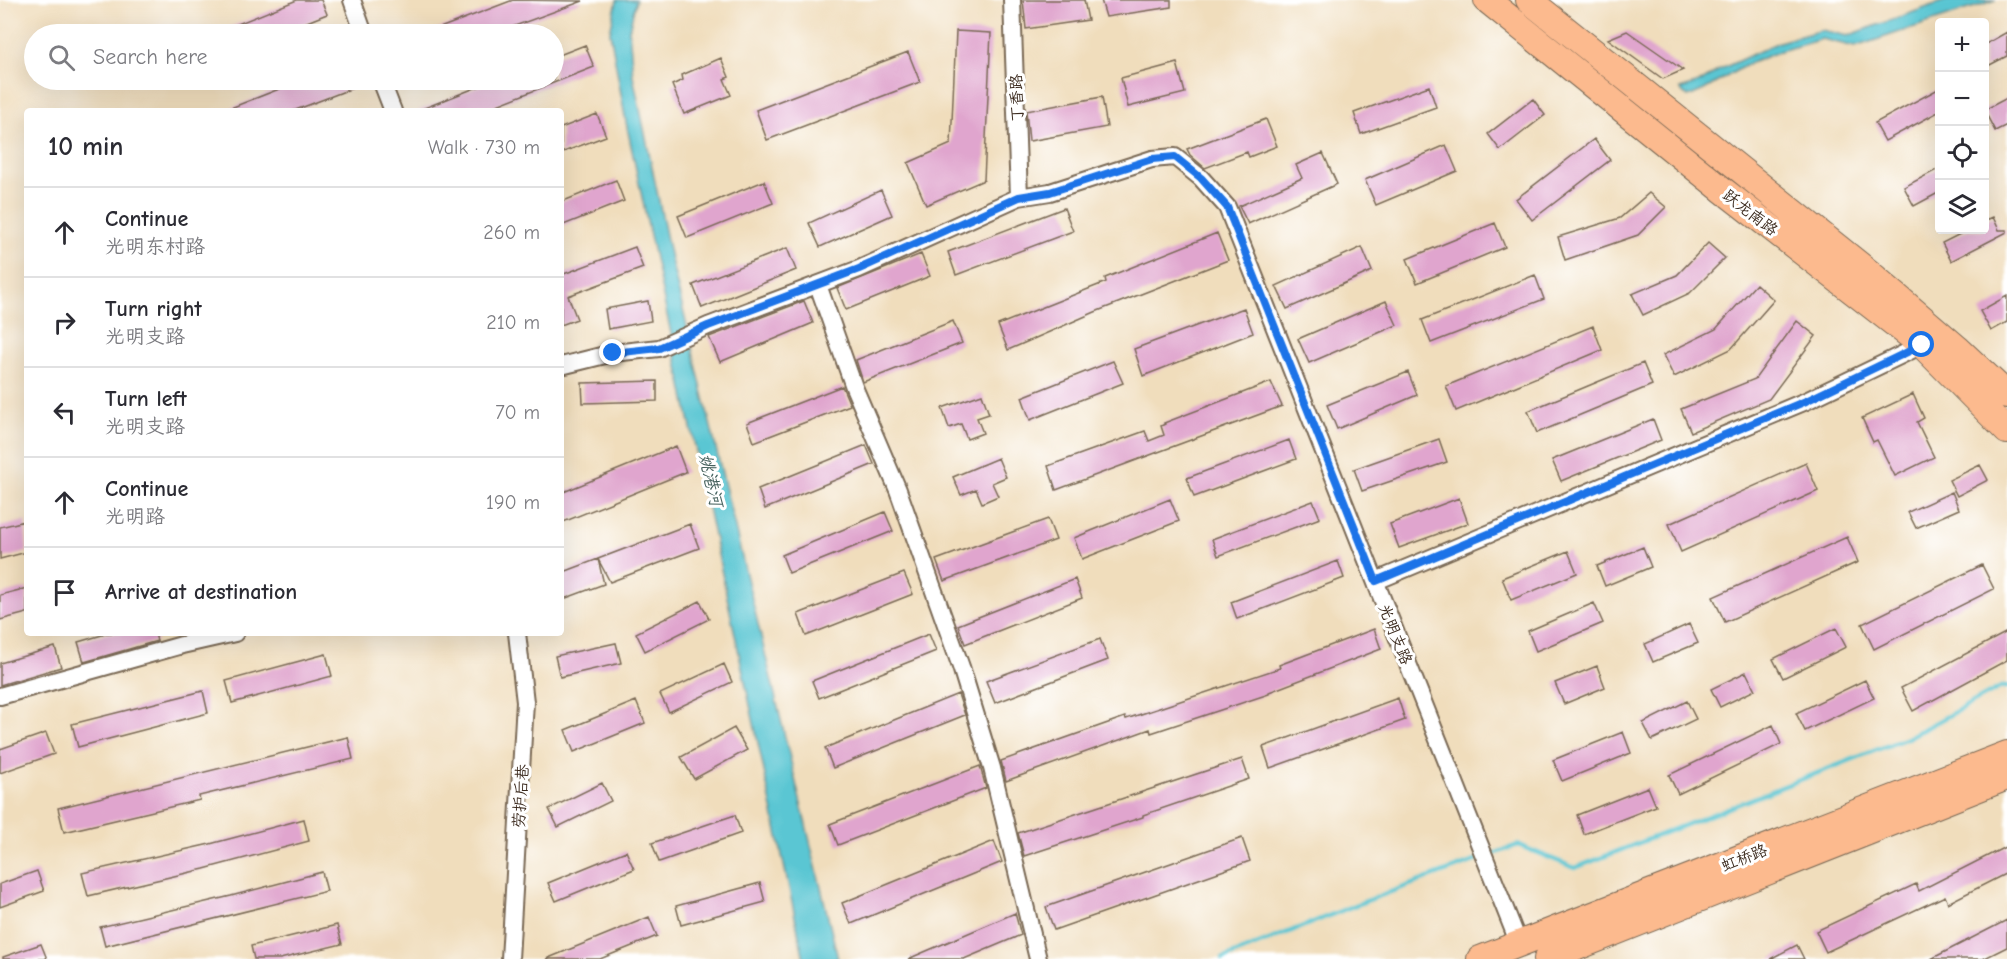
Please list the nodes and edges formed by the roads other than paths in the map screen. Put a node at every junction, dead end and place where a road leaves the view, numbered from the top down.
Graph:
1 (352, 0) edge
2 (1012, 0) edge
3 (1487, 0) edge
4 (1529, 0) edge
5 (360, 24) edge
6 (385, 90) edge
7 (392, 108) edge
8 (1019, 197) junction
9 (818, 285) junction
10 (1922, 345) junction
11 (564, 365) edge
12 (2007, 396) edge
13 (2007, 431) edge
14 (1376, 581) junction
15 (222, 636) edge
16 (517, 636) edge
17 (0, 696) edge
18 (2007, 754) edge
19 (2007, 777) edge
20 (1519, 944) junction
21 (510, 959) edge
22 (1038, 959) edge
23 (1480, 959) edge
24 (1547, 959) edge

1 - 5 street
2 - 8 street, 丁香路
3 - 10 main road, 跃龙南路
4 - 12 main road, 跃龙南路
6 - 7 street
8 - 9 street, 光明支路
8 - 14 street, 光明支路
9 - 11 street, 光明支路
9 - 22 street
10 - 13 main road, 跃龙南路
10 - 14 street
14 - 20 street, 光明支路
15 - 17 street
16 - 21 street, 劳护后巷
18 - 20 main road, 虹桥路
19 - 24 main road, 虹桥路
20 - 23 main road, 虹桥路

